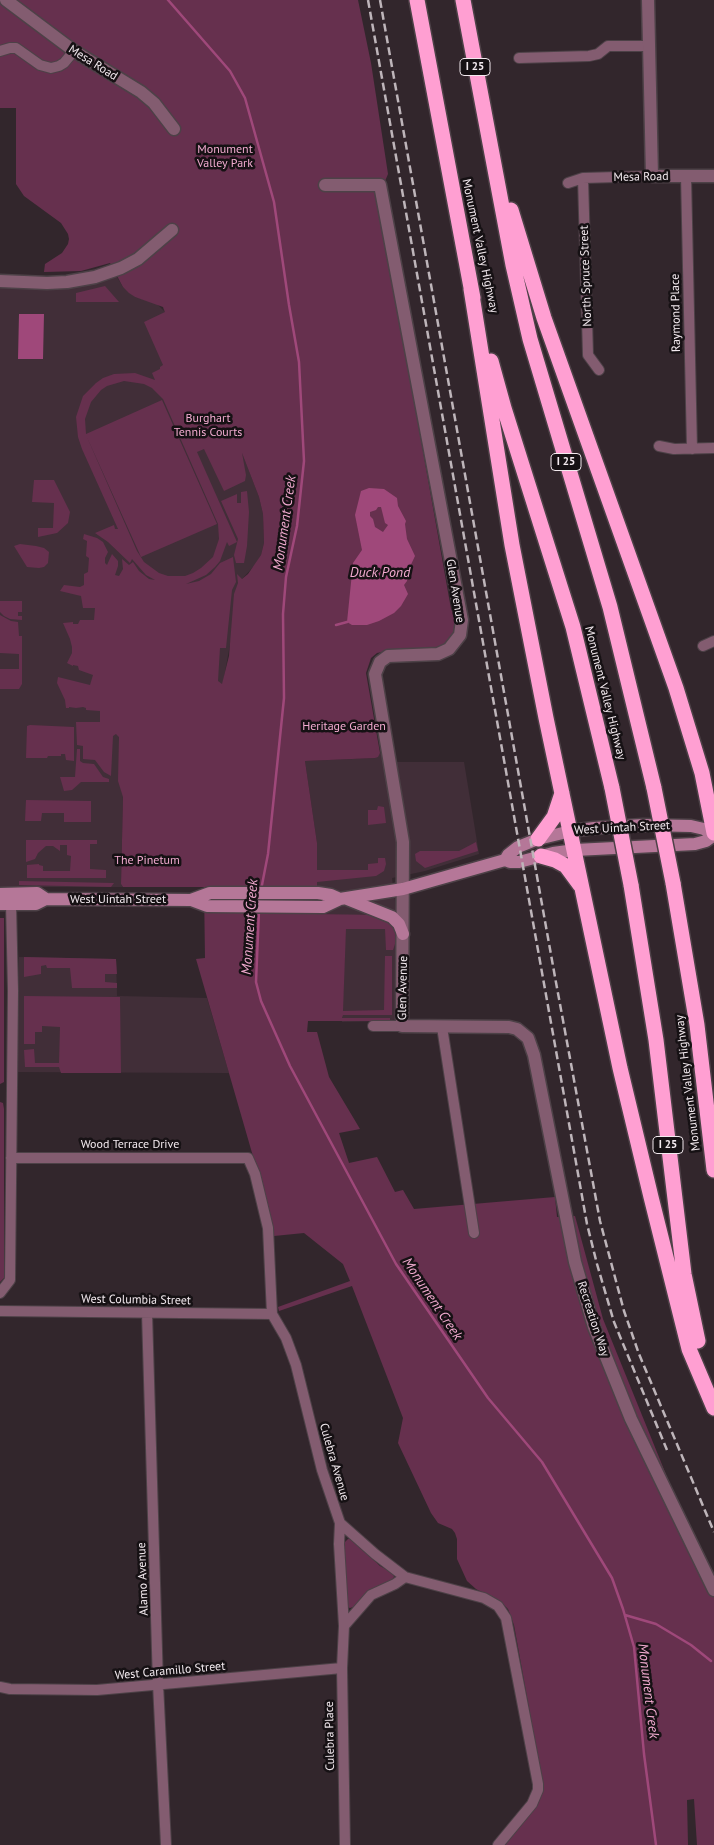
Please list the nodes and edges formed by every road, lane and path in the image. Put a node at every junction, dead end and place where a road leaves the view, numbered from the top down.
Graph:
1 (6, 0) edge
2 (417, 0) edge
3 (463, 0) edge
4 (648, 0) edge
5 (649, 46) junction
6 (0, 51) edge
7 (74, 51) junction
8 (519, 58) dead end
9 (174, 129) dead end
10 (488, 134) junction
11 (652, 176) junction
12 (686, 176) junction
13 (714, 176) edge
14 (583, 178) junction
15 (568, 183) dead end
16 (325, 185) dead end
17 (172, 230) dead end
18 (0, 281) edge
19 (471, 289) junction
20 (599, 370) dead end
21 (660, 446) dead end
22 (692, 448) junction
23 (714, 448) edge
24 (714, 641) edge
25 (703, 646) dead end
26 (702, 773) junction
27 (562, 791) junction
28 (714, 792) edge
29 (571, 831) junction
30 (714, 834) edge
31 (538, 839) junction
32 (575, 850) junction
33 (541, 856) junction
34 (505, 860) junction
35 (583, 889) junction
36 (403, 890) junction
37 (0, 894) edge
38 (46, 899) junction
39 (342, 899) junction
40 (191, 900) junction
41 (6, 904) edge
42 (403, 934) junction
43 (373, 1026) dead end
44 (402, 1026) junction
45 (442, 1027) junction
46 (0, 1095) edge
47 (11, 1095) junction
48 (11, 1158) junction
49 (248, 1158) joint
50 (714, 1170) edge
51 (474, 1233) dead end
52 (0, 1293) edge
53 (0, 1311) edge
54 (147, 1313) junction
55 (272, 1314) junction
56 (714, 1404) edge
57 (714, 1408) edge
58 (340, 1522) junction
59 (405, 1577) junction
60 (714, 1590) edge
61 (344, 1626) junction
62 (342, 1668) junction
63 (158, 1684) junction
64 (0, 1688) edge
65 (166, 1845) edge
66 (345, 1845) edge
67 (498, 1845) edge

1 - 7 street, Mesa Road
2 - 19 highway, Monument Valley Highway / I 25
3 - 10 highway, Monument Valley Highway / I 25
4 - 5 street
5 - 8 street
5 - 11 street
6 - 7 street
7 - 9 street, Mesa Road
10 - 26 highway
10 - 50 highway, Monument Valley Highway / I 25, bridge
11 - 12 street, Mesa Road
11 - 14 street, Mesa Road
12 - 13 street, Mesa Road
12 - 22 street, Raymond Place
14 - 15 street, Mesa Road
14 - 20 street, North Spruce Street
16 - 36 street, Glen Avenue
17 - 18 street
19 - 27 highway
19 - 56 highway, Monument Valley Highway / I 25, bridge
21 - 22 street
22 - 23 street
24 - 25 street
26 - 28 highway
26 - 30 highway
27 - 29 highway
27 - 31 highway
29 - 30 main road, West Uintah Street
29 - 31 main road, West Uintah Street
29 - 32 highway
30 - 32 main road, West Uintah Street
31 - 34 main road, West Uintah Street
32 - 33 main road, West Uintah Street
32 - 35 highway
33 - 34 main road, West Uintah Street
33 - 35 highway
34 - 36 main road, West Uintah Street
35 - 57 highway
36 - 39 main road, West Uintah Street
36 - 42 street, Glen Avenue
37 - 38 main road, West Uintah Street
38 - 40 main road, West Uintah Street
38 - 41 main road, West Uintah Street
39 - 40 main road, West Uintah Street
39 - 40 main road, West Uintah Street
39 - 42 main road
41 - 47 street
42 - 44 street, Glen Avenue
43 - 44 street
44 - 45 street
45 - 51 street
45 - 60 street, Recreation Way
46 - 47 street
47 - 48 street
48 - 49 street, Wood Terrace Drive
48 - 52 street
49 - 55 street, Culebra Avenue
53 - 54 street, West Columbia Street
54 - 55 street, West Columbia Street
54 - 63 street, Alamo Avenue
55 - 58 street, Culebra Avenue
58 - 59 street, Culebra Avenue
58 - 61 street, Culebra Place
59 - 61 street
59 - 67 street, Culebra Avenue
61 - 62 street, Culebra Place
62 - 63 street, West Caramillo Street
62 - 66 street, Culebra Place
63 - 64 street, West Caramillo Street
63 - 65 street, Alamo Avenue

